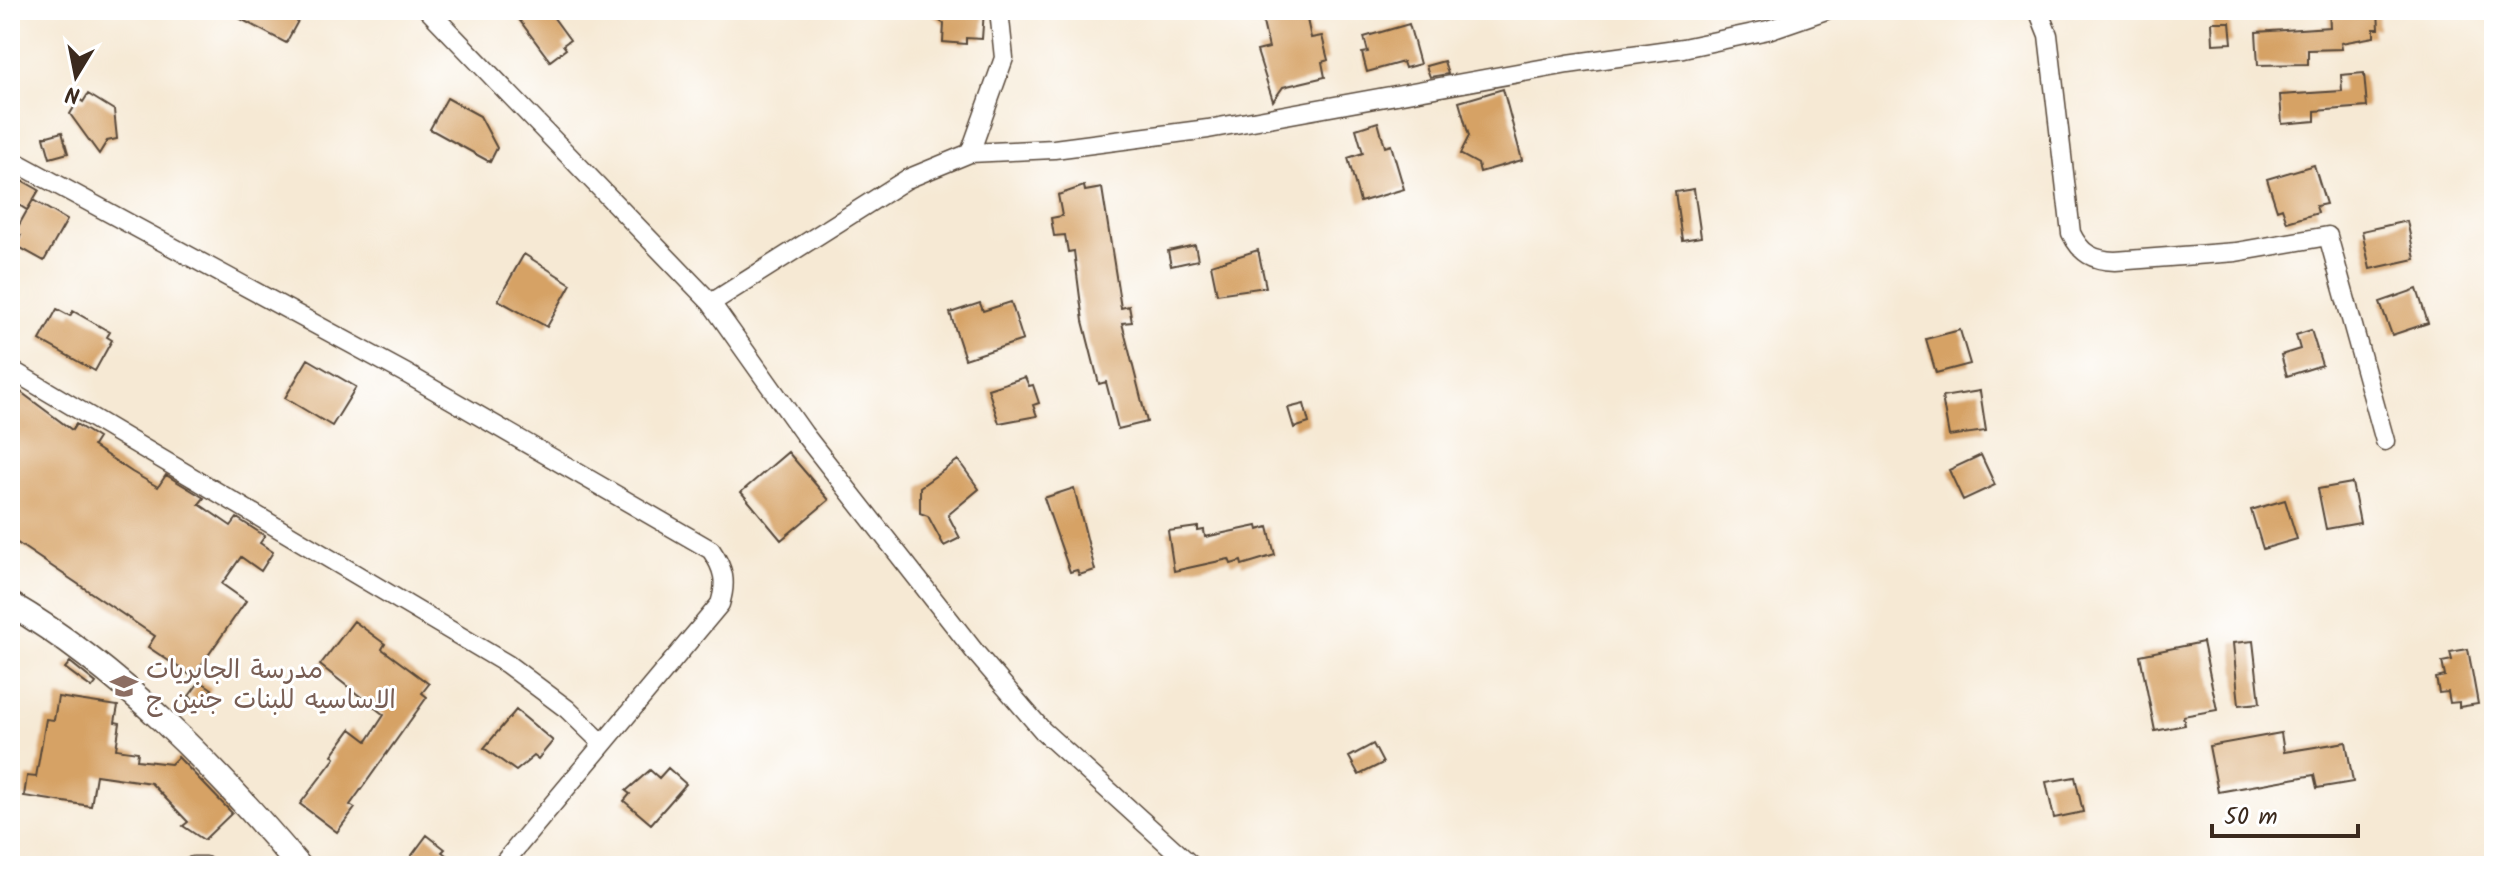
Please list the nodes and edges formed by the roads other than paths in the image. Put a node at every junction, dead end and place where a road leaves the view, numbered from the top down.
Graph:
1 (428, 10) edge
2 (999, 10) edge
3 (1826, 10) edge
4 (2038, 10) edge
5 (970, 153) junction
6 (10, 159) edge
7 (711, 303) junction
8 (10, 369) edge
9 (2385, 441) dead end
10 (10, 604) edge
11 (603, 744) junction
12 (193, 866) edge
13 (205, 866) edge
14 (299, 866) edge
15 (501, 866) edge
16 (1192, 866) edge

1 - 7 street
2 - 5 street
3 - 5 street
4 - 9 street
5 - 7 street
6 - 11 street
7 - 16 street
8 - 11 street
10 - 14 street
11 - 15 street
12 - 13 street

